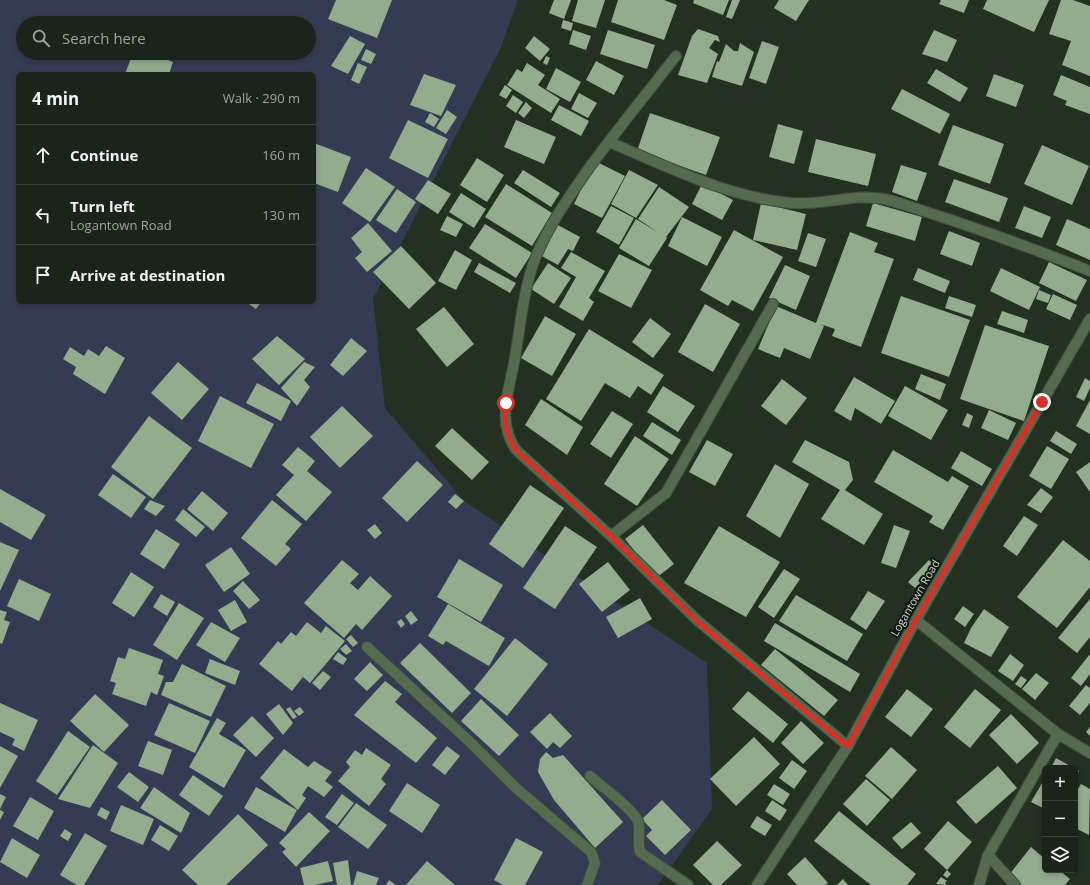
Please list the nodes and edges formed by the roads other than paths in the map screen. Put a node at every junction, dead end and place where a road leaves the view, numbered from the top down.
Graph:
1 (676, 56) dead end
2 (609, 142) junction
3 (1090, 270) edge
4 (773, 304) dead end
5 (1090, 319) edge
6 (611, 536) junction
7 (916, 620) junction
8 (367, 648) dead end
9 (1058, 734) junction
10 (848, 746) junction
11 (1090, 753) edge
12 (590, 776) dead end
13 (988, 855) junction
14 (587, 885) edge
15 (688, 885) edge
16 (757, 885) edge
17 (979, 885) edge
18 (1015, 885) edge

1 - 2 street
2 - 3 street
2 - 6 street
4 - 6 street
5 - 7 street, Logantown Road
6 - 10 street
7 - 9 street
7 - 10 street, Logantown Road
8 - 14 street
9 - 11 street
9 - 13 street
10 - 16 street, Logantown Road
12 - 15 street
13 - 17 street
13 - 18 street

